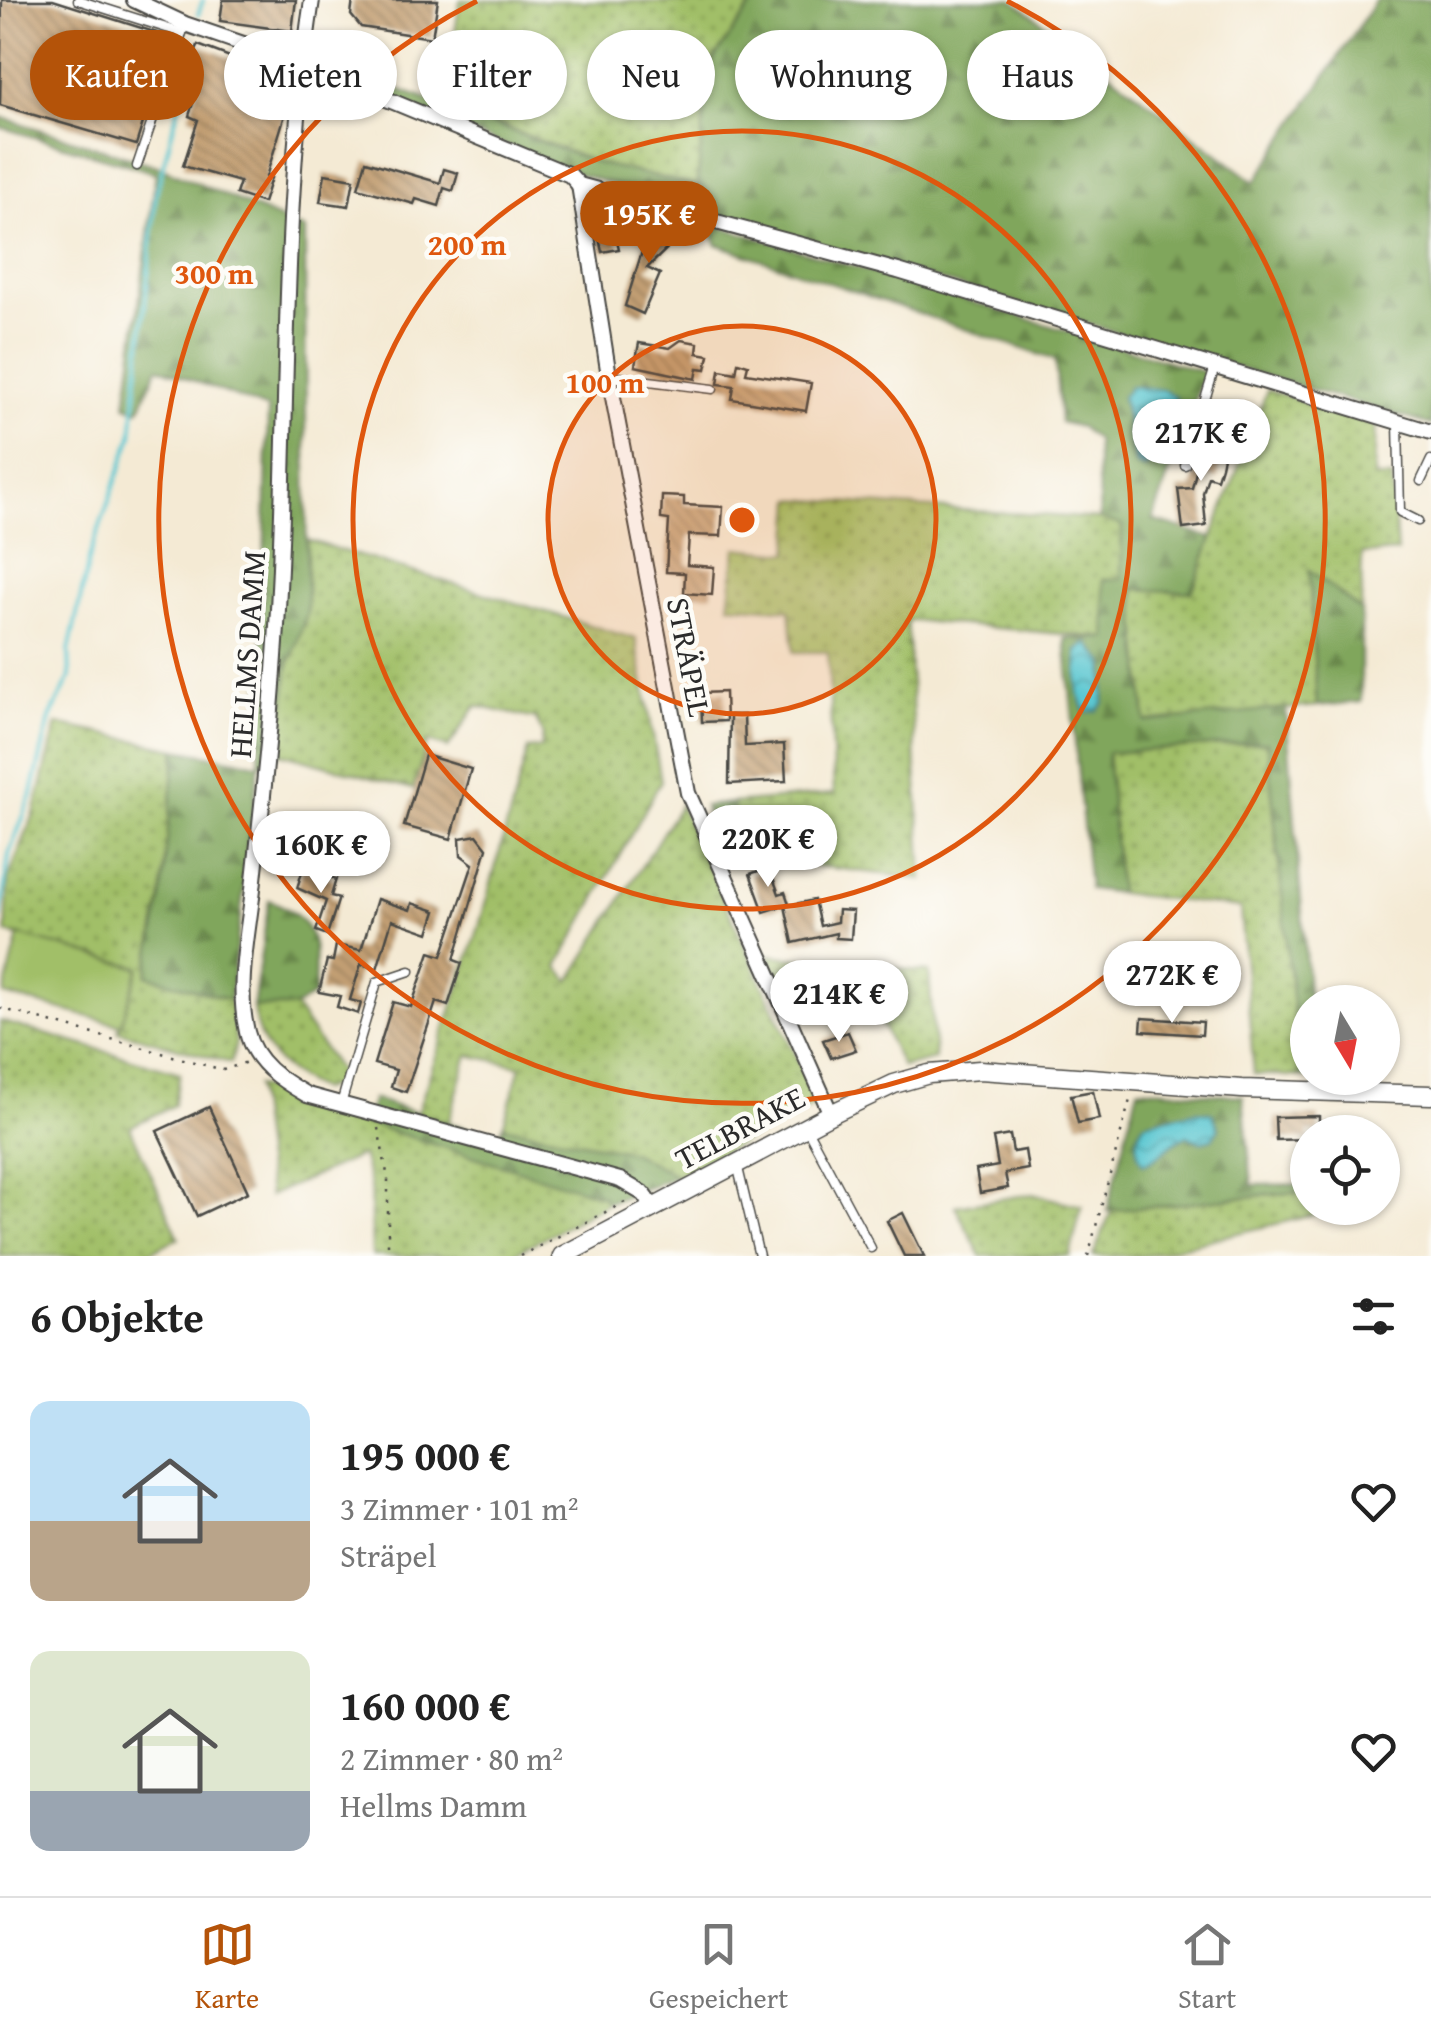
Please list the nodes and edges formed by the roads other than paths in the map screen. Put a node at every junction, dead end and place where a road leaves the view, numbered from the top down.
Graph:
1 (78, 0) edge
2 (134, 0) edge
3 (312, 0) edge
4 (184, 28) junction
5 (307, 30) edge
6 (224, 40) edge
7 (397, 103) edge
8 (300, 120) edge
9 (136, 166) dead end
10 (579, 184) junction
11 (1216, 366) junction
12 (608, 376) junction
13 (713, 389) dead end
14 (1398, 421) junction
15 (1431, 432) edge
16 (1431, 460) edge
17 (1184, 465) dead end
18 (1421, 481) dead end
19 (1418, 521) dead end
20 (410, 971) dead end
21 (1431, 1096) edge
22 (341, 1104) junction
23 (832, 1114) junction
24 (806, 1128) junction
25 (737, 1164) junction
26 (654, 1208) junction
27 (871, 1248) dead end
28 (562, 1256) edge
29 (759, 1256) edge

1 - 4 lane
2 - 4 street
3 - 5 street, HELLMS DAMM
4 - 6 street
4 - 9 lane
7 - 10 street
8 - 22 street, HELLMS DAMM
10 - 11 street
10 - 12 street, STRÄPEL
11 - 14 street
11 - 17 lane
12 - 13 lane
12 - 23 street, STRÄPEL
14 - 15 street
14 - 19 lane
16 - 18 lane
20 - 22 lane
21 - 23 street, TELBRAKE
22 - 26 street
23 - 24 street, TELBRAKE
24 - 25 street, TELBRAKE
24 - 27 lane
25 - 26 street, TELBRAKE
25 - 29 lane
26 - 28 street, TELBRAKE

